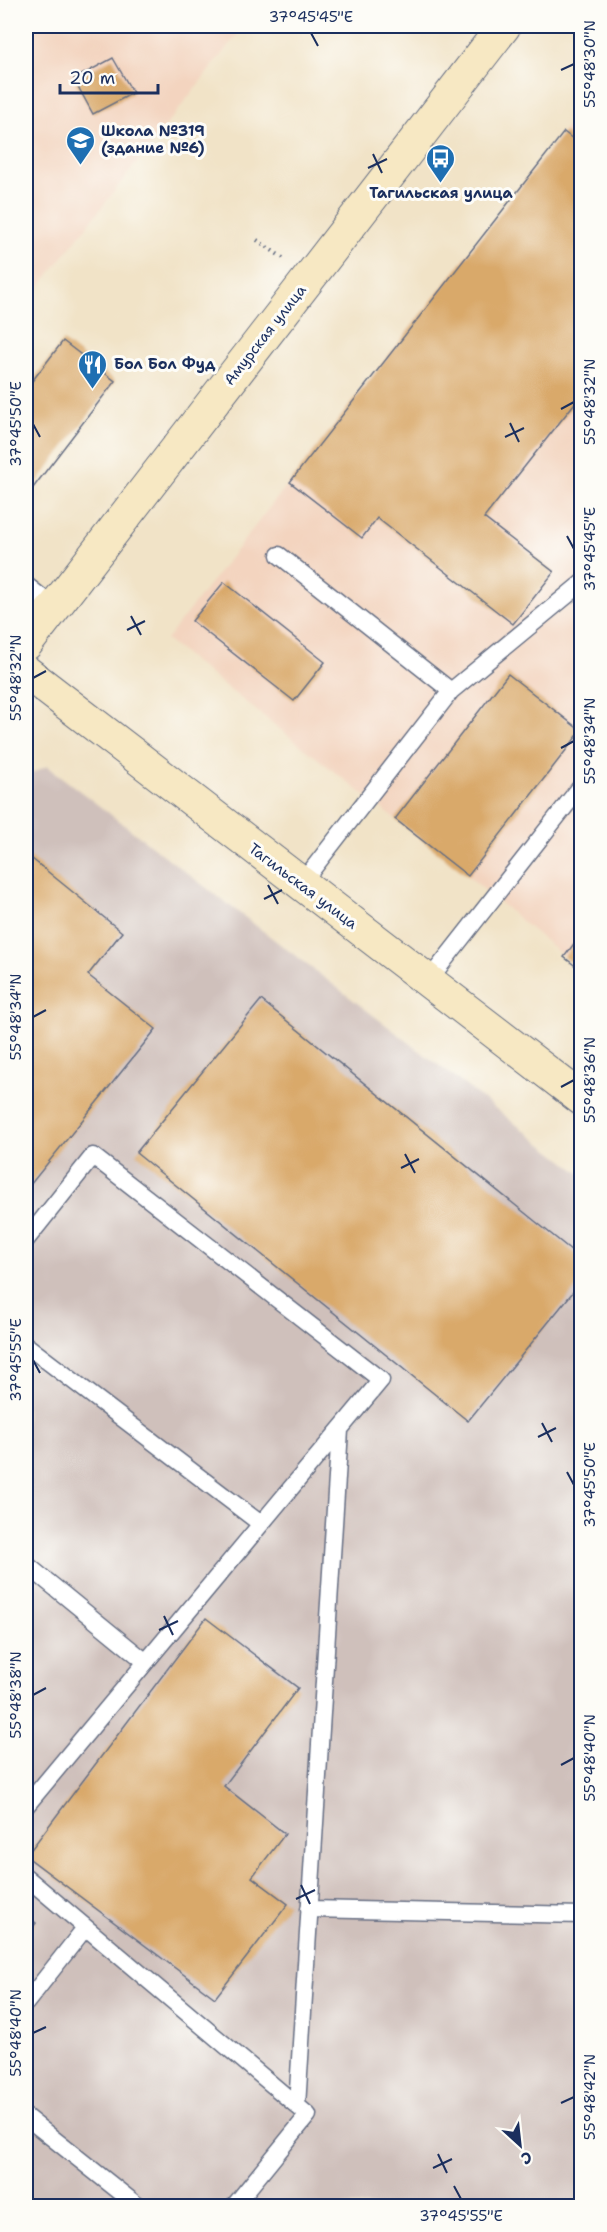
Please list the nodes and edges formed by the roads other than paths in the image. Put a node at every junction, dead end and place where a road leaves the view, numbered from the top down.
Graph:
1 (504, 26) edge
2 (279, 555) dead end
3 (582, 583) edge
4 (26, 585) edge
5 (54, 607) junction
6 (26, 644) edge
7 (26, 672) edge
8 (451, 691) junction
9 (582, 785) edge
10 (301, 884) junction
11 (428, 981) junction
12 (582, 1099) edge
13 (26, 1240) edge
14 (26, 1345) edge
15 (340, 1430) junction
16 (261, 1524) junction
17 (26, 1564) edge
18 (146, 1662) junction
19 (26, 1806) edge
20 (26, 1877) edge
21 (309, 1909) junction
22 (582, 1915) edge
23 (85, 1928) junction
24 (26, 2003) edge
25 (297, 2106) junction
26 (26, 2117) edge
27 (138, 2206) edge
28 (234, 2206) edge

1 - 5 street, Амурская улица
2 - 8 lane
3 - 8 lane
4 - 5 lane
5 - 6 street, Амурская улица
7 - 10 street, Тагильская улица
8 - 10 lane
9 - 11 lane
10 - 11 street, Тагильская улица
11 - 12 street, Тагильская улица
13 - 15 lane
14 - 16 lane
15 - 16 lane
15 - 21 lane
16 - 18 lane
17 - 18 lane
18 - 19 lane
20 - 23 lane
21 - 22 lane
21 - 25 lane
23 - 24 lane
23 - 25 lane
25 - 28 lane
26 - 27 lane

